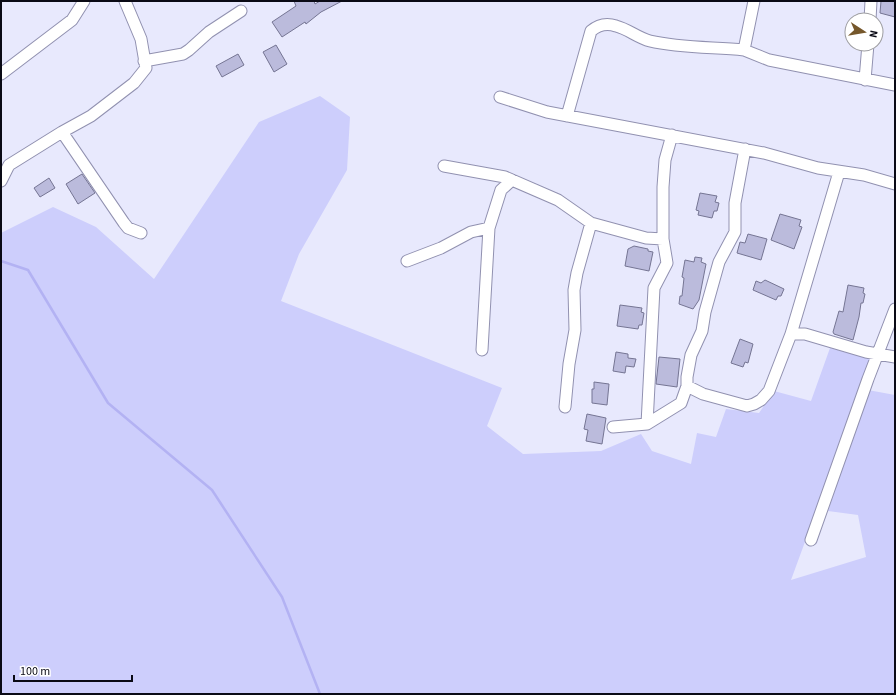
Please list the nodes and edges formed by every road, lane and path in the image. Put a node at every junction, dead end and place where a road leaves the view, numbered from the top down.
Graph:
1 (84, 1) edge
2 (125, 1) edge
3 (754, 1) edge
4 (871, 1) edge
5 (241, 11) dead end
6 (870, 12) edge
7 (744, 50) junction
8 (867, 52) edge
9 (144, 61) junction
10 (1, 74) edge
11 (865, 80) junction
12 (895, 85) edge
13 (500, 97) dead end
14 (567, 116) junction
15 (62, 132) junction
16 (672, 135) junction
17 (745, 149) junction
18 (444, 166) dead end
19 (839, 172) junction
20 (512, 180) junction
21 (1, 181) edge
22 (895, 184) edge
23 (591, 223) junction
24 (489, 228) junction
25 (141, 233) dead end
26 (663, 239) junction
27 (407, 262) dead end
28 (895, 309) edge
29 (791, 334) junction
30 (482, 350) dead end
31 (878, 354) junction
32 (895, 357) edge
33 (687, 386) junction
34 (565, 407) dead end
35 (647, 424) junction
36 (613, 427) dead end
37 (812, 540) dead end

1 - 10 street
2 - 9 street
3 - 7 street
4 - 6 street
5 - 9 street
7 - 11 street
7 - 14 street
8 - 11 street
9 - 15 street
11 - 12 street
13 - 14 street
14 - 16 street
15 - 21 street
15 - 25 street
16 - 17 street
16 - 26 street
17 - 19 street
17 - 33 street
18 - 20 street
19 - 22 street
19 - 29 street
20 - 23 street
20 - 24 street
23 - 26 street
23 - 34 street
24 - 27 street
24 - 30 street
26 - 35 street
28 - 31 street
29 - 31 street
29 - 33 street
31 - 32 street
31 - 37 street
33 - 35 street
35 - 36 street

